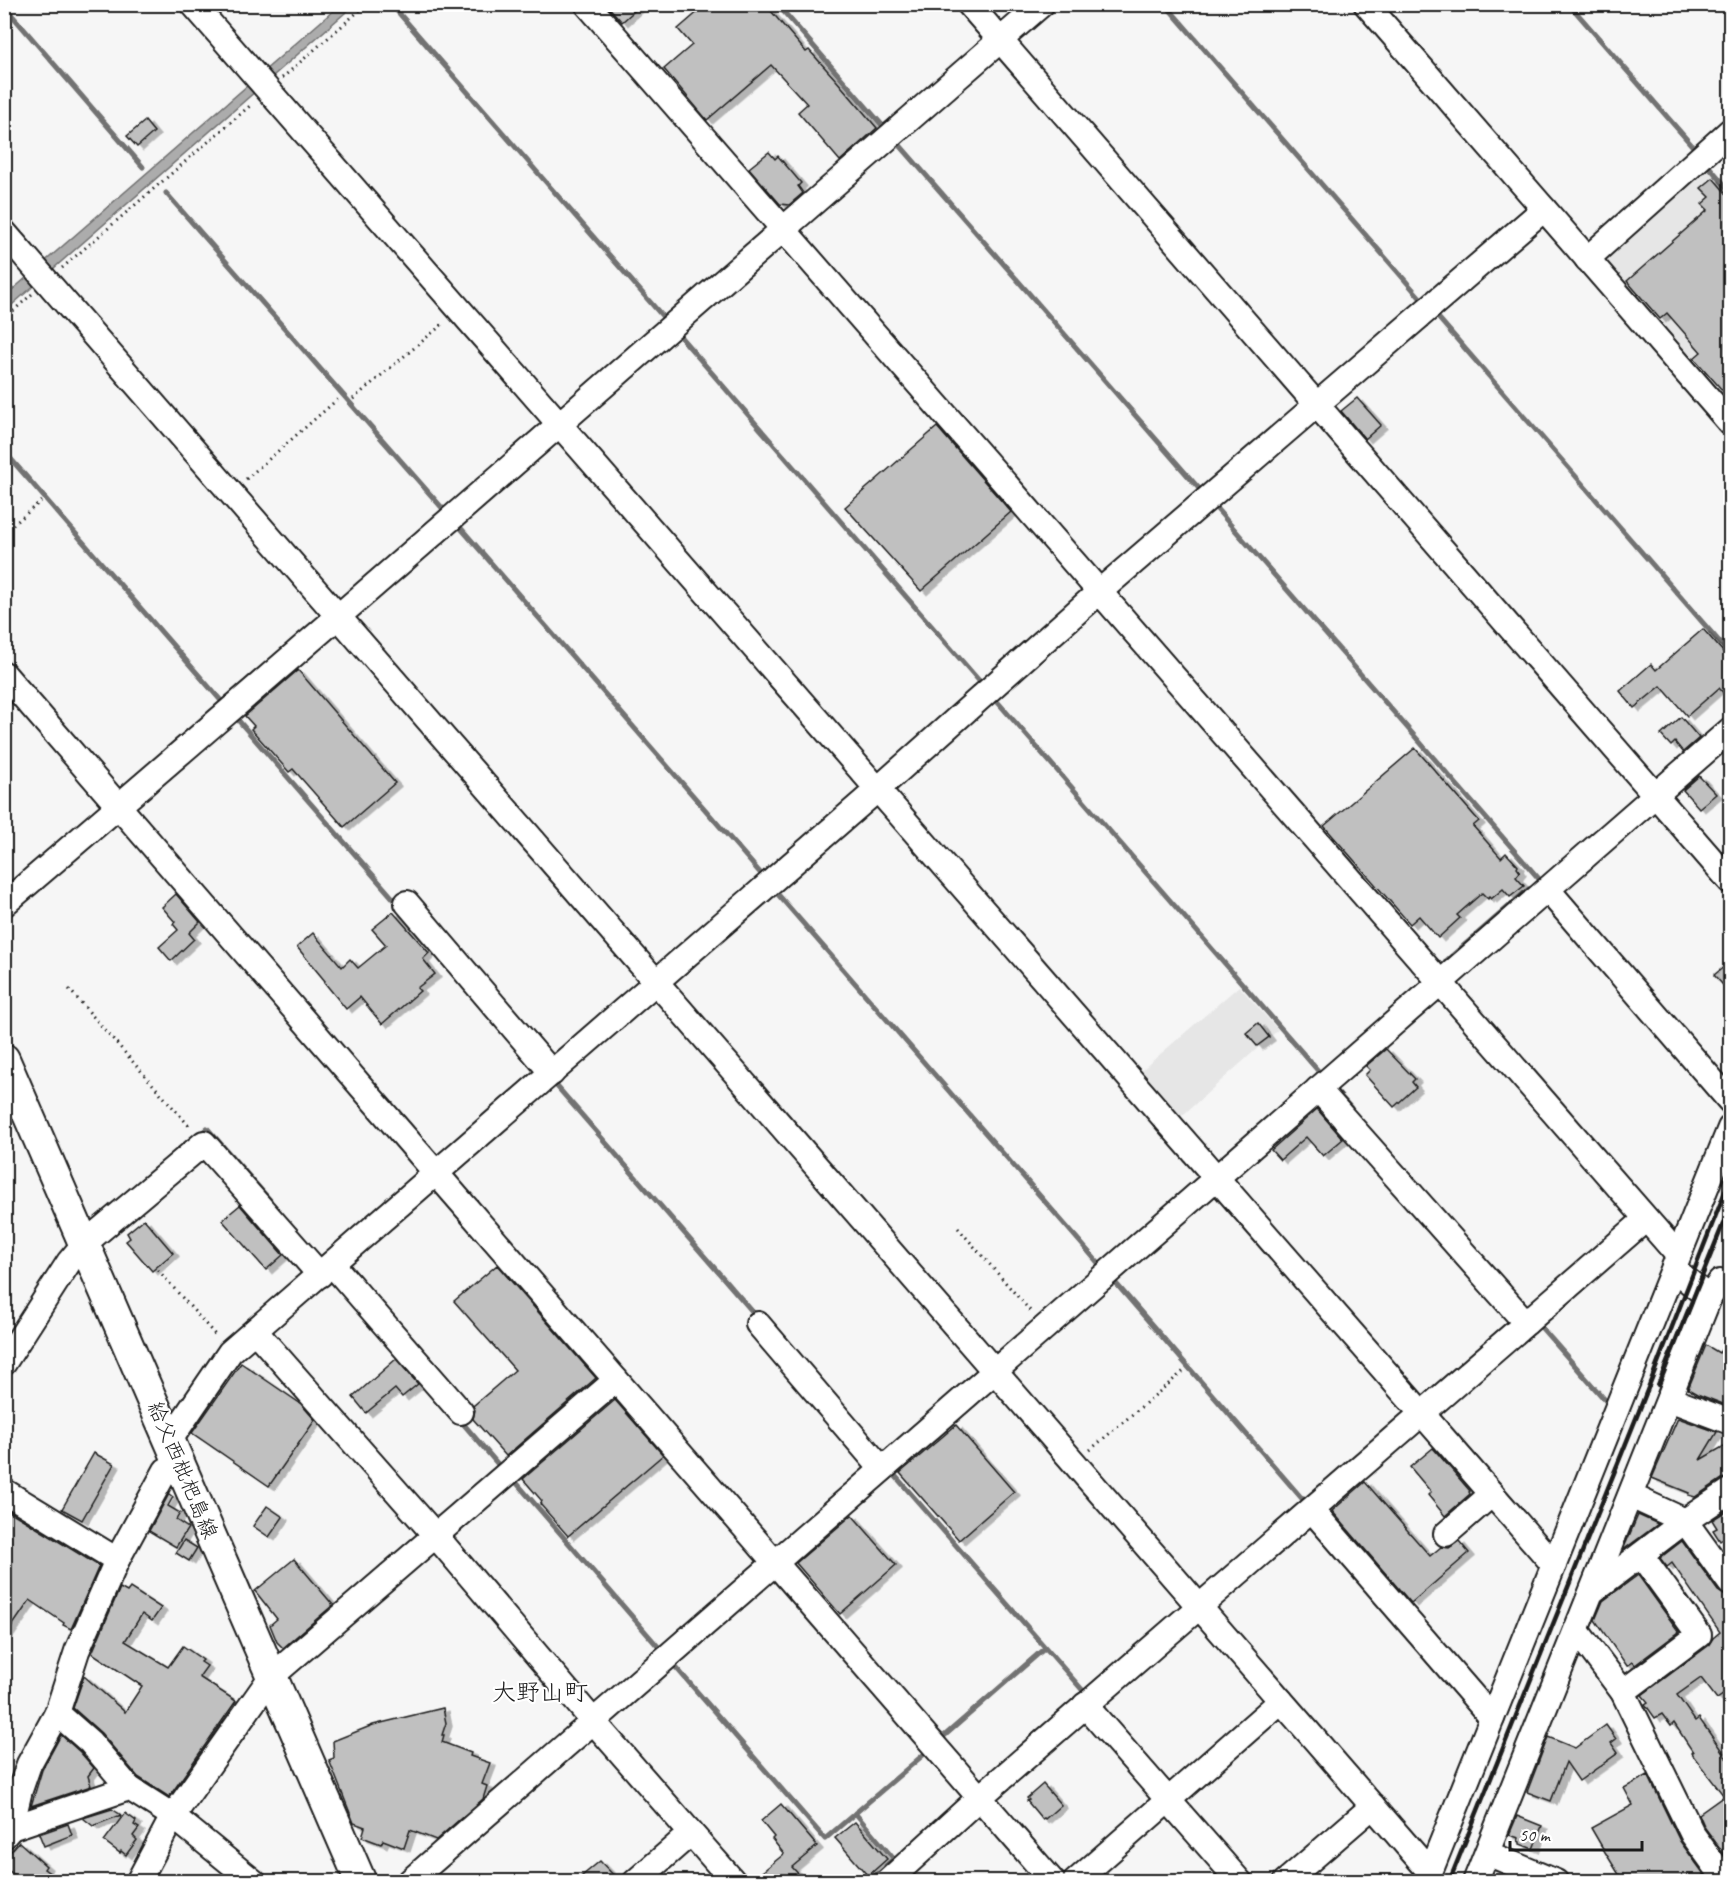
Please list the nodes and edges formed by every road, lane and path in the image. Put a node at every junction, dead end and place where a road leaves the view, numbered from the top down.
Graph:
1 (194, 4) edge
2 (367, 4) edge
3 (587, 4) edge
4 (969, 4) edge
5 (1042, 4) edge
6 (1366, 4) edge
7 (1000, 41) junction
8 (263, 84) junction
9 (1731, 131) edge
10 (1544, 209) junction
11 (783, 229) junction
12 (4, 232) edge
13 (1587, 259) junction
14 (43, 276) junction
15 (459, 310) junction
16 (4, 319) edge
17 (339, 398) dead end
18 (354, 399) dead end
19 (1317, 405) junction
20 (1731, 423) edge
21 (559, 425) junction
22 (230, 493) junction
23 (41, 501) dead end
24 (4, 533) edge
25 (1099, 592) junction
26 (338, 618) junction
27 (4, 674) edge
28 (1731, 730) edge
29 (878, 789) junction
30 (1656, 795) junction
31 (120, 806) junction
32 (1731, 881) edge
33 (1548, 890) junction
34 (407, 903) dead end
35 (4, 904) edge
36 (657, 982) junction
37 (1440, 983) junction
38 (69, 989) dead end
39 (552, 1072) junction
40 (7, 1075) edge
41 (1318, 1089) junction
42 (1731, 1101) edge
43 (1731, 1128) edge
44 (204, 1143) junction
45 (436, 1173) junction
46 (1216, 1178) junction
47 (1646, 1219) junction
48 (958, 1228) dead end
49 (85, 1243) junction
50 (1676, 1262) junction
51 (326, 1269) junction
52 (158, 1270) dead end
53 (1720, 1293) edge
54 (1526, 1323) junction
55 (758, 1324) dead end
56 (1045, 1327) junction
57 (255, 1331) junction
58 (230, 1352) junction
59 (4, 1364) edge
60 (1185, 1370) dead end
61 (994, 1371) junction
62 (616, 1380) junction
63 (1669, 1399) junction
64 (461, 1412) dead end
65 (1422, 1414) junction
66 (1731, 1422) edge
67 (175, 1452) junction
68 (1074, 1463) junction
69 (882, 1469) junction
70 (4, 1491) edge
71 (1731, 1491) edge
72 (1492, 1494) junction
73 (1631, 1496) junction
74 (1312, 1510) junction
75 (1685, 1521) junction
76 (1446, 1534) dead end
77 (436, 1536) junction
78 (1641, 1554) junction
79 (117, 1560) junction
80 (775, 1562) junction
81 (1554, 1565) junction
82 (1731, 1583) edge
83 (1593, 1590) junction
84 (1200, 1607) junction
85 (1577, 1631) junction
86 (271, 1677) junction
87 (1623, 1692) junction
88 (1281, 1701) junction
89 (1086, 1705) junction
90 (57, 1713) junction
91 (1492, 1718) junction
92 (593, 1721) junction
93 (12, 1784) edge
94 (129, 1788) junction
95 (980, 1797) junction
96 (1168, 1799) junction
97 (1372, 1806) junction
98 (173, 1816) junction
99 (8, 1832) edge
100 (691, 1833) junction
101 (1487, 1853) junction
102 (1428, 1877) edge
103 (138, 1881) edge
104 (254, 1881) edge
105 (361, 1881) edge
106 (409, 1881) edge
107 (634, 1881) edge
108 (734, 1881) edge
109 (887, 1881) edge
110 (1053, 1881) edge
111 (1075, 1881) edge
112 (1240, 1881) edge
113 (1285, 1881) edge
114 (1475, 1881) edge
115 (1556, 1881) edge
116 (1727, 1881) edge

1 - 8 street
2 - 8 path
3 - 11 street
4 - 7 street
5 - 7 street
6 - 10 street
7 - 11 street
7 - 19 street
8 - 14 path
8 - 15 street
9 - 13 street
10 - 13 street
10 - 19 street
11 - 21 street
11 - 25 street
12 - 14 street
13 - 20 street
14 - 16 path
14 - 22 street
15 - 18 path
15 - 21 street
17 - 22 path
19 - 25 street
19 - 30 street
21 - 26 street
21 - 29 street
22 - 26 street
23 - 24 path
25 - 29 street
25 - 37 street
26 - 31 street
26 - 36 street
27 - 31 street
28 - 30 street
29 - 36 street
29 - 46 street
30 - 32 street
30 - 33 street
31 - 35 street
31 - 45 street
33 - 37 street
33 - 42 street
34 - 39 street
36 - 39 street
36 - 61 street
37 - 41 street
37 - 47 street
38 - 44 path
39 - 45 street
40 - 49 main road, 給父西枇杷島線
41 - 46 street
41 - 54 street
43 - 50 street
44 - 49 street
44 - 51 street
45 - 51 street
45 - 62 street
46 - 56 street
46 - 65 street
47 - 50 street
47 - 54 street
48 - 56 path
49 - 59 street
49 - 67 main road, 給父西枇杷島線
50 - 53 street
50 - 81 street
51 - 57 street
51 - 64 street
52 - 58 path
53 - 63 street
54 - 65 street
55 - 69 street
56 - 61 street
57 - 58 street
57 - 77 street
58 - 67 street
60 - 68 path
61 - 68 street
61 - 69 street
62 - 77 street
62 - 80 street
63 - 66 street
63 - 73 street
65 - 72 street
65 - 74 street
67 - 79 street
67 - 86 main road, 給父西枇杷島線
68 - 84 street
69 - 80 street
70 - 79 street
71 - 75 street
72 - 76 street
72 - 81 street
73 - 75 street
73 - 83 street
74 - 84 street
74 - 91 street
75 - 78 street
75 - 82 street
77 - 86 street
77 - 92 street
78 - 83 street
78 - 87 street
79 - 90 street
80 - 92 street
80 - 95 street
81 - 91 street
83 - 85 street
84 - 88 street
84 - 89 street
85 - 87 street
85 - 101 street
86 - 98 street
86 - 105 main road, 給父西枇杷島線
87 - 116 street
88 - 96 street
88 - 97 street
89 - 95 street
89 - 96 street
90 - 93 street
90 - 94 street
91 - 102 street
92 - 100 street
92 - 106 street
93 - 99 street
94 - 98 street
94 - 99 street
95 - 109 street
95 - 110 street
96 - 111 street
96 - 112 street
97 - 102 street
97 - 113 street
98 - 103 street
98 - 104 street
100 - 107 street
100 - 108 street
101 - 114 street
101 - 115 street

